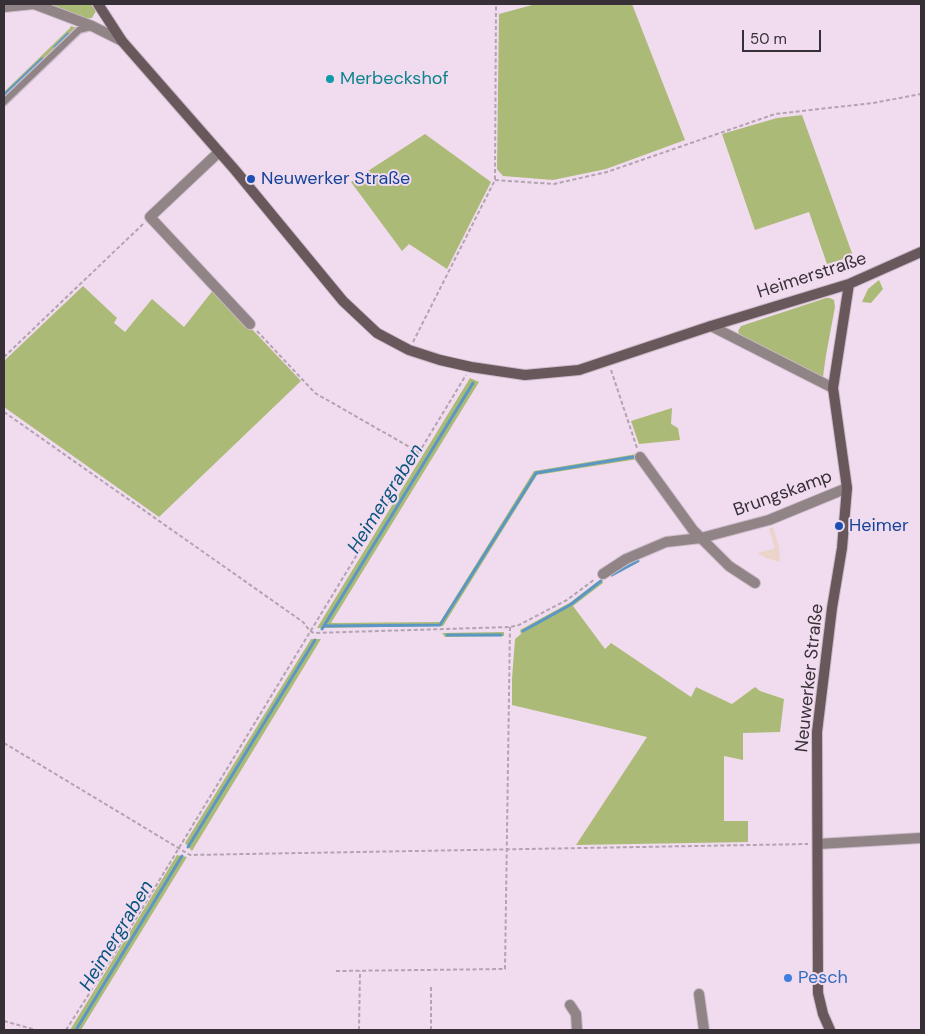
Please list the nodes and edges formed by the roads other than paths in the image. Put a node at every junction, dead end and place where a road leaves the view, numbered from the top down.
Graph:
1 (34, 4) edge
2 (98, 4) edge
3 (4, 7) edge
4 (92, 26) junction
5 (122, 41) junction
6 (4, 102) edge
7 (219, 152) junction
8 (921, 252) edge
9 (849, 284) junction
10 (250, 324) road end
11 (711, 326) junction
12 (833, 388) junction
13 (640, 458) road end
14 (847, 488) junction
15 (701, 538) junction
16 (602, 574) road end
17 (755, 583) dead end
18 (921, 838) edge
19 (818, 844) junction
20 (699, 994) dead end
21 (570, 1005) dead end
22 (578, 1030) edge
23 (704, 1030) edge
24 (830, 1030) edge

1 - 3 street
1 - 4 street
2 - 5 street
4 - 5 street
4 - 6 lane
5 - 7 street
7 - 10 street
7 - 11 street
8 - 9 street, Heimerstraße
9 - 11 street, Heimerstraße
9 - 12 street, Neuwerker Straße
11 - 12 street
12 - 14 street, Neuwerker Straße
13 - 15 street
14 - 15 street, Brungskamp
14 - 19 street, Neuwerker Straße
15 - 16 street, Brungskamp
15 - 17 street
18 - 19 street
19 - 24 street, Neuwerker Straße
20 - 23 street
21 - 22 street

